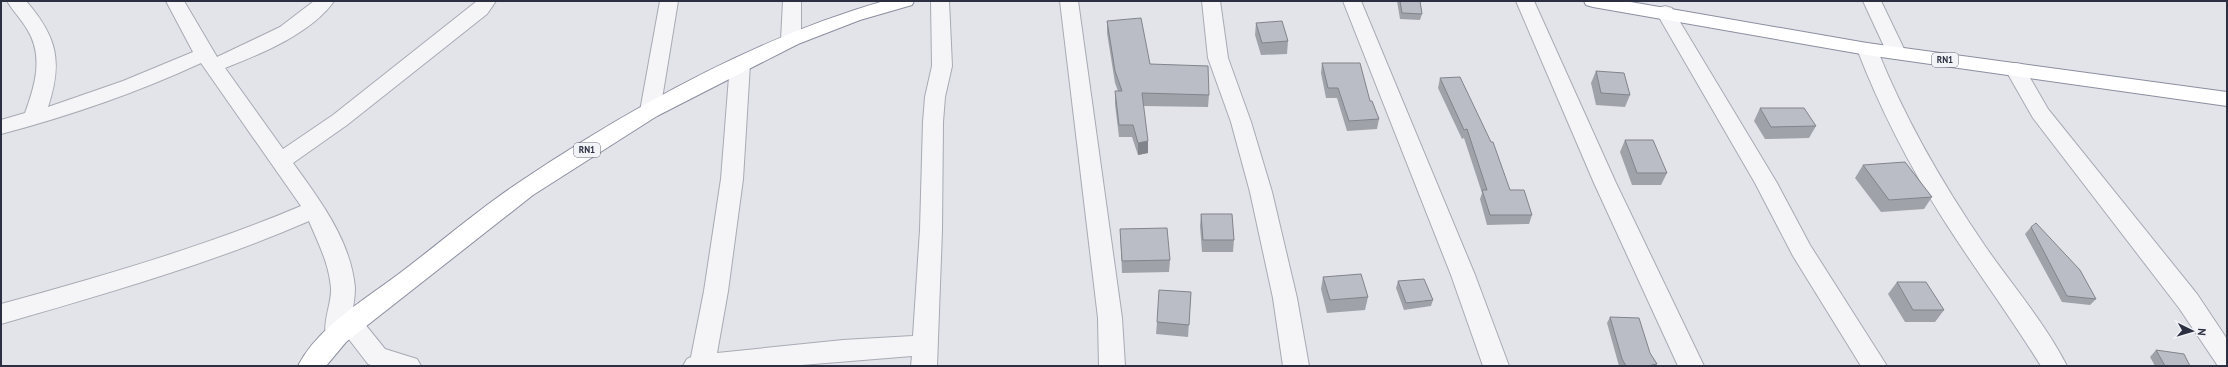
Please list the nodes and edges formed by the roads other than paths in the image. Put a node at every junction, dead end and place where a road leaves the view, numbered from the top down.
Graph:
1 (16, 1) edge
2 (324, 1) edge
3 (487, 1) edge
4 (669, 1) edge
5 (792, 1) edge
6 (905, 1) edge
7 (940, 1) edge
8 (1069, 1) edge
9 (1212, 1) edge
10 (1352, 1) edge
11 (1525, 1) edge
12 (1593, 1) edge
13 (1872, 1) edge
14 (178, 2) edge
15 (1637, 5) edge
16 (1665, 12) junction
17 (792, 40) junction
18 (1867, 49) junction
19 (1896, 53) junction
20 (209, 60) junction
21 (740, 64) junction
22 (2015, 69) junction
23 (2227, 99) edge
24 (650, 111) junction
25 (34, 119) junction
26 (1, 127) edge
27 (280, 162) junction
28 (315, 209) junction
29 (1, 314) edge
30 (344, 330) junction
31 (925, 355) edge
32 (2227, 358) edge
33 (311, 366) edge
34 (408, 366) edge
35 (700, 366) edge
36 (1112, 366) edge
37 (1296, 366) edge
38 (1496, 366) edge
39 (1691, 366) edge
40 (1874, 366) edge
41 (2054, 366) edge

1 - 25 street
2 - 20 street
3 - 27 street
4 - 24 street
5 - 17 street
6 - 17 highway, RN1
7 - 31 street
8 - 36 street
9 - 37 street
10 - 38 street
11 - 39 street
12 - 15 highway, RN1
13 - 19 street
14 - 20 street
15 - 16 highway, RN1
16 - 18 highway, RN1
16 - 40 street
17 - 21 highway, RN1
18 - 19 highway, RN1
18 - 41 street
19 - 22 highway, RN1
20 - 25 street
20 - 27 street
21 - 24 highway, RN1
21 - 35 street
22 - 23 highway, RN1
22 - 32 street
24 - 30 highway, RN1
25 - 26 street
27 - 28 street
28 - 29 street
28 - 30 street
30 - 33 highway, RN1
30 - 34 street
31 - 35 street

